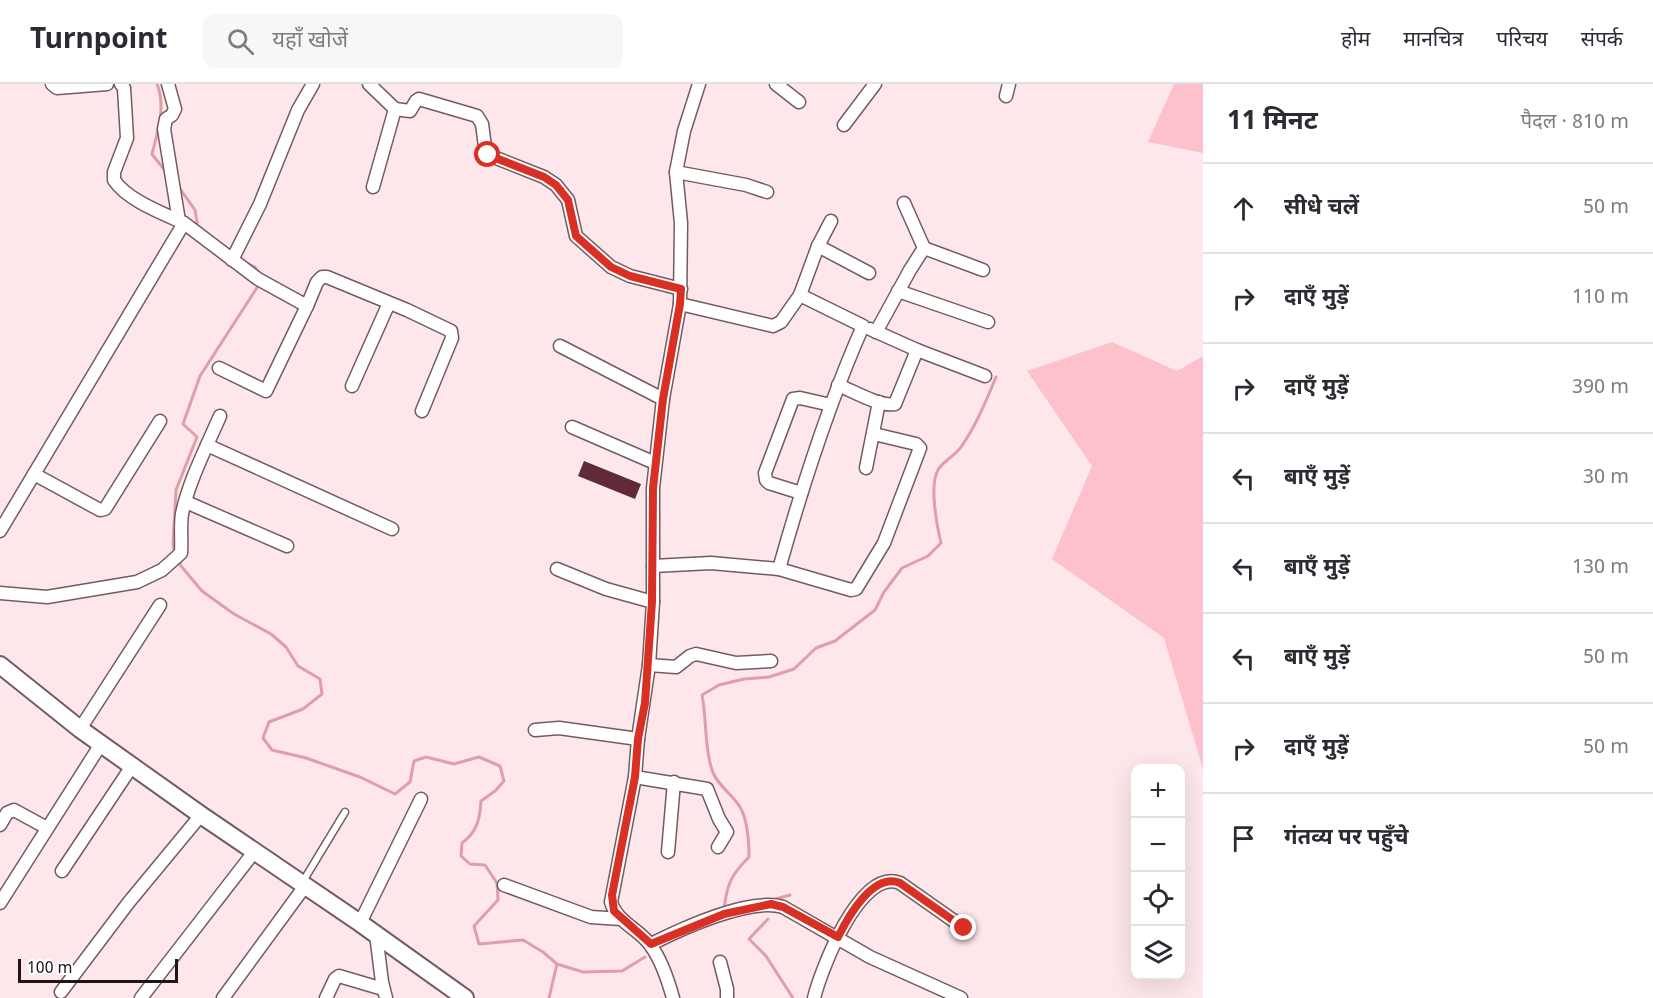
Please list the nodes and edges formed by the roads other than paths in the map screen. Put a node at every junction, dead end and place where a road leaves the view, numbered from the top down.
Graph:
1 (52, 84) edge
2 (107, 84) edge
3 (122, 84) edge
4 (168, 84) edge
5 (313, 84) edge
6 (369, 84) edge
7 (699, 84) edge
8 (776, 84) edge
9 (874, 84) edge
10 (865, 90) edge
11 (799, 102) dead end
12 (395, 109) junction
13 (844, 125) dead end
14 (676, 172) junction
15 (373, 187) dead end
16 (767, 192) dead end
17 (904, 203) dead end
18 (831, 221) dead end
19 (181, 222) junction
20 (818, 246) junction
21 (924, 248) junction
22 (233, 259) junction
23 (983, 270) dead end
24 (869, 273) dead end
25 (681, 289) junction
26 (898, 291) junction
27 (800, 295) junction
28 (389, 303) junction
29 (680, 304) junction
30 (307, 306) junction
31 (988, 322) dead end
32 (863, 326) junction
33 (876, 332) junction
34 (560, 346) dead end
35 (917, 350) junction
36 (219, 368) dead end
37 (985, 376) dead end
38 (838, 385) junction
39 (352, 386) dead end
40 (663, 399) junction
41 (879, 402) junction
42 (831, 405) junction
43 (422, 411) dead end
44 (220, 416) dead end
45 (160, 421) dead end
46 (572, 427) dead end
47 (874, 434) junction
48 (207, 445) junction
49 (655, 463) junction
50 (866, 468) dead end
51 (34, 474) junction
52 (801, 493) junction
53 (186, 502) junction
54 (392, 529) dead end
55 (0, 531) edge
56 (287, 546) dead end
57 (653, 566) junction
58 (557, 569) dead end
59 (779, 569) junction
60 (0, 593) edge
61 (652, 602) junction
62 (160, 605) dead end
63 (771, 661) dead end
64 (0, 665) edge
65 (649, 665) junction
66 (80, 729) junction
67 (535, 730) dead end
68 (638, 739) junction
69 (101, 744) junction
70 (132, 766) junction
71 (635, 777) junction
72 (674, 782) junction
73 (421, 799) dead end
74 (345, 812) dead end
75 (201, 815) junction
76 (0, 825) edge
77 (47, 828) junction
78 (718, 848) dead end
79 (254, 852) junction
80 (668, 852) dead end
81 (62, 871) dead end
82 (303, 885) junction
83 (504, 885) dead end
84 (0, 903) edge
85 (621, 919) junction
86 (360, 923) junction
87 (964, 928) dead end
88 (376, 934) junction
89 (838, 937) junction
90 (651, 944) junction
91 (720, 962) dead end
92 (62, 992) dead end
93 (384, 994) edge
94 (141, 998) edge
95 (223, 998) edge
96 (326, 998) edge
97 (465, 998) edge
98 (673, 998) edge
99 (727, 998) edge
100 (814, 998) edge
101 (961, 998) edge

1 - 2 street
3 - 19 street
4 - 19 street
5 - 22 street
6 - 12 street
7 - 14 street
8 - 11 street
9 - 10 street
10 - 13 street
12 - 15 street
12 - 25 street
14 - 16 street
14 - 25 street
17 - 21 street
18 - 20 street
19 - 22 street
19 - 51 street
20 - 24 street
20 - 27 street
21 - 23 street
21 - 26 street
22 - 30 street
25 - 29 street
26 - 31 street
26 - 33 street
27 - 29 street
27 - 32 street
28 - 30 street
28 - 39 street
28 - 43 street
29 - 40 street
30 - 36 street
32 - 33 street
32 - 38 street
33 - 35 street
34 - 40 street
35 - 37 street
35 - 41 street
38 - 41 street
38 - 42 street
40 - 49 street
41 - 47 street
42 - 52 street
42 - 52 street
44 - 48 street
45 - 51 street
46 - 49 street
47 - 50 street
47 - 59 street
48 - 53 street
48 - 54 street
49 - 57 street
51 - 55 street
52 - 59 street
53 - 56 street
53 - 60 street
57 - 59 street
57 - 61 street
58 - 61 street
61 - 65 street
62 - 66 street
63 - 65 street
64 - 66 main road
65 - 68 street
66 - 69 main road
67 - 68 street
68 - 71 street
69 - 70 main road
69 - 77 street
70 - 75 main road
70 - 81 street
71 - 72 street
71 - 85 street
72 - 78 street
72 - 80 street
73 - 86 street
74 - 82 lane
75 - 79 main road
75 - 92 street
76 - 77 street
77 - 84 street
79 - 82 main road
79 - 94 street
82 - 86 main road
82 - 95 street
83 - 85 street
85 - 90 street
86 - 88 main road
87 - 89 street
88 - 93 street
88 - 97 main road
89 - 90 street
89 - 100 street
89 - 101 street
90 - 98 street
91 - 99 street
93 - 96 street

